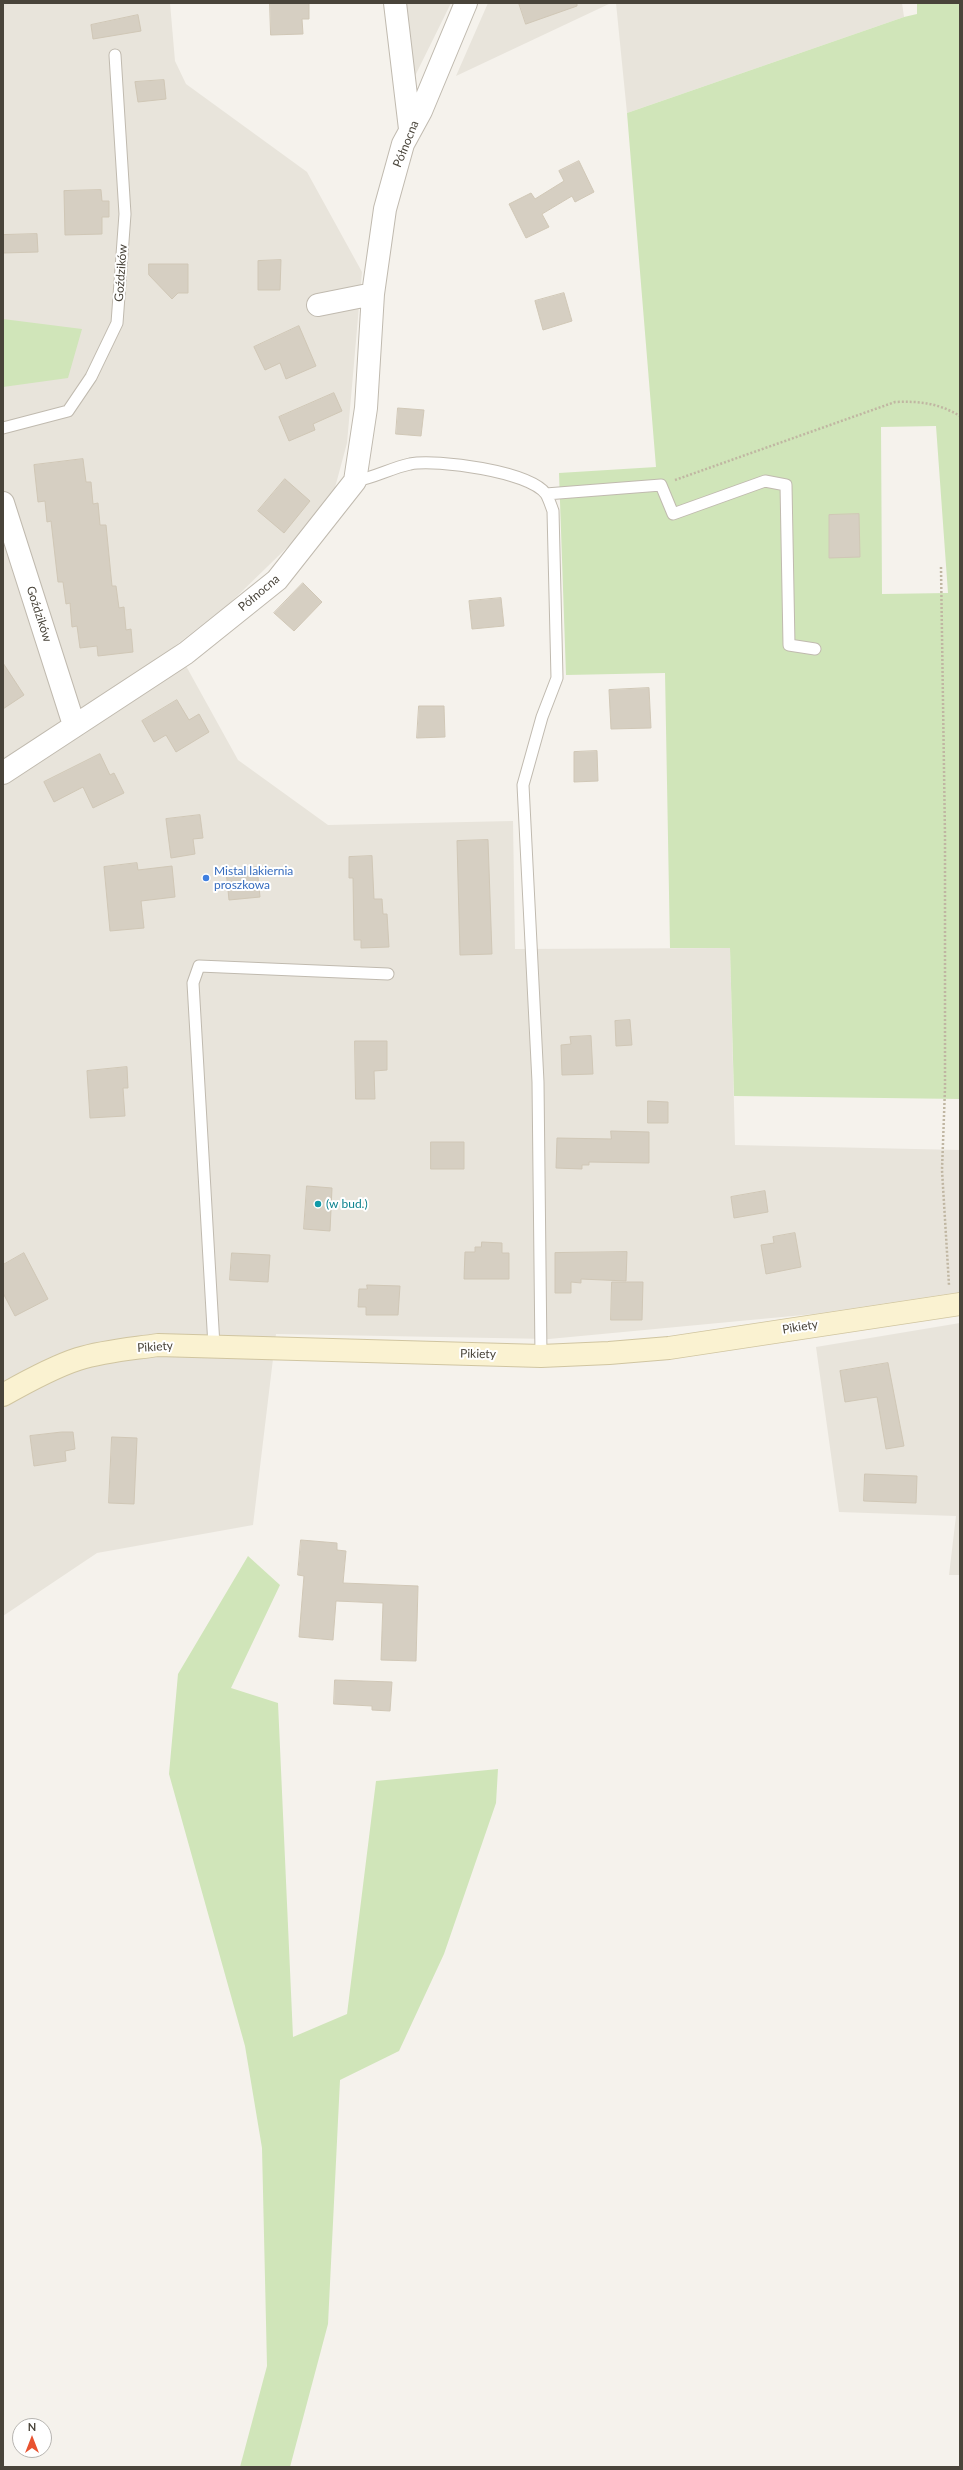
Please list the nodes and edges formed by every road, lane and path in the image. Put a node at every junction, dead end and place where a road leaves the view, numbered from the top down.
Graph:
1 (395, 3) edge
2 (466, 3) edge
3 (115, 55) dead end
4 (410, 130) junction
5 (373, 294) junction
6 (318, 306) dead end
7 (960, 416) edge
8 (3, 428) edge
9 (355, 481) junction
10 (661, 485) junction
11 (546, 494) junction
12 (3, 503) edge
13 (941, 567) dead end
14 (815, 649) dead end
15 (74, 725) junction
16 (3, 773) edge
17 (388, 974) dead end
18 (955, 1305) edge
19 (214, 1346) junction
20 (541, 1356) junction
21 (3, 1395) edge

1 - 4 street
2 - 4 street, Północna
3 - 8 lane, Goździków
4 - 5 street, Północna
5 - 6 street
5 - 9 street, Północna
7 - 10 path
9 - 11 lane
9 - 15 street, Północna
10 - 11 lane
10 - 14 lane
11 - 20 lane
12 - 15 street, Goździków
13 - 18 path
15 - 16 street, Północna
17 - 19 lane
18 - 20 street, Pikiety
19 - 20 street, Pikiety
19 - 21 street, Pikiety

